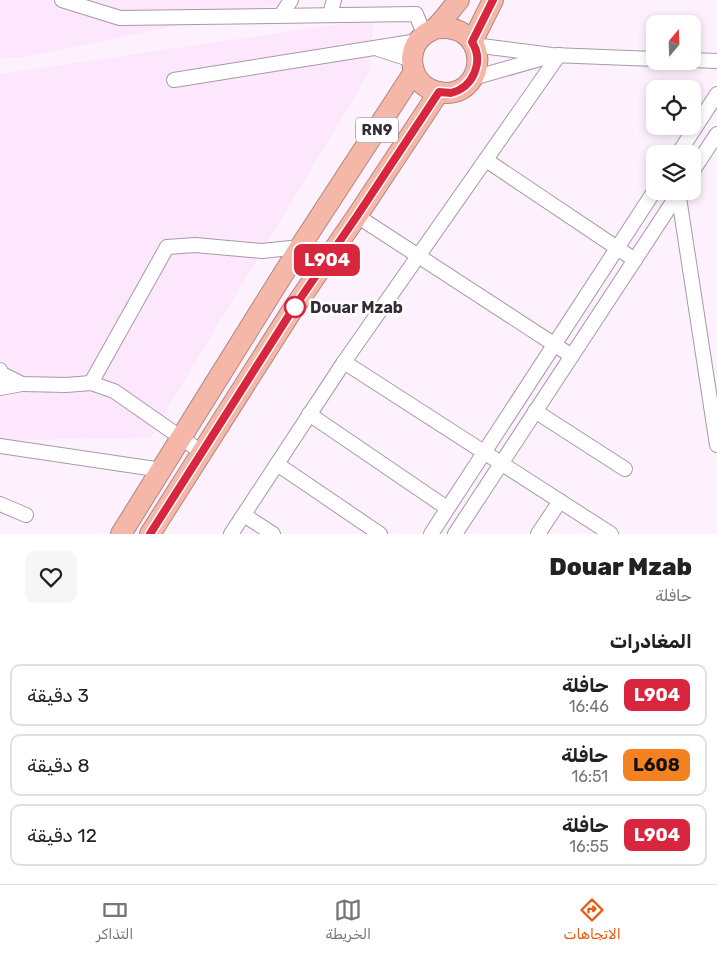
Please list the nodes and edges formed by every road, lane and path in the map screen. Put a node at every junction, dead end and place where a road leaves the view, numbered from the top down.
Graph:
1 (62, 0) edge
2 (291, 0) edge
3 (334, 0) edge
4 (459, 0) edge
5 (493, 0) edge
6 (330, 14) junction
7 (281, 15) junction
8 (473, 44) junction
9 (420, 47) junction
10 (375, 48) junction
11 (556, 55) junction
12 (646, 59) edge
13 (701, 60) edge
14 (717, 61) edge
15 (473, 78) junction
16 (174, 80) dead end
17 (439, 92) junction
18 (717, 94) edge
19 (717, 134) edge
20 (684, 145) edge
21 (701, 158) edge
22 (486, 160) junction
23 (648, 200) edge
24 (674, 200) edge
25 (680, 200) edge
26 (357, 216) junction
27 (300, 246) junction
28 (617, 248) junction
29 (418, 256) junction
30 (635, 260) junction
31 (554, 345) junction
32 (572, 356) junction
33 (344, 362) junction
34 (0, 370) edge
35 (712, 373) edge
36 (90, 383) junction
37 (22, 384) junction
38 (0, 388) edge
39 (535, 411) junction
40 (309, 414) junction
41 (180, 437) junction
42 (717, 445) edge
43 (0, 446) edge
44 (484, 451) junction
45 (203, 453) junction
46 (502, 462) junction
47 (277, 464) junction
48 (162, 470) junction
49 (625, 470) dead end
50 (560, 500) junction
51 (0, 504) edge
52 (447, 508) junction
53 (26, 515) dead end
54 (244, 515) junction
55 (157, 532) edge
56 (120, 534) edge
57 (231, 534) edge
58 (273, 534) edge
59 (380, 534) edge
60 (430, 534) edge
61 (455, 534) edge
62 (538, 534) edge
63 (611, 534) edge

1 - 7 street
2 - 7 street
3 - 6 street
4 - 9 highway, RN9
5 - 8 highway
6 - 7 street
6 - 9 street
8 - 9 highway
8 - 11 street
8 - 15 highway
9 - 10 street
9 - 10 street
9 - 17 highway
9 - 27 highway, RN9
10 - 16 street
11 - 12 street
11 - 15 street
11 - 22 street
13 - 14 street
15 - 17 highway
17 - 26 highway, RN9
18 - 20 street
19 - 21 street
22 - 28 street
22 - 29 street
23 - 28 street
24 - 30 street
25 - 35 street
26 - 29 street
26 - 45 highway, RN9
27 - 36 street
27 - 41 highway, RN9
28 - 30 street
28 - 31 street
29 - 31 street
29 - 33 street
30 - 32 street
31 - 32 street
31 - 44 street
32 - 39 street
33 - 40 street
33 - 44 street
34 - 37 street
35 - 42 street
36 - 37 street
36 - 41 street
37 - 38 street
39 - 46 street
39 - 49 street
40 - 47 street
40 - 52 street
41 - 45 street
41 - 48 highway, RN9
43 - 48 street
44 - 46 street
44 - 52 street
45 - 55 highway, RN9
46 - 50 street
46 - 61 street
47 - 54 street
47 - 59 street
48 - 56 highway, RN9
50 - 62 street
50 - 63 street
51 - 53 street
52 - 60 street
54 - 57 street
54 - 58 street

